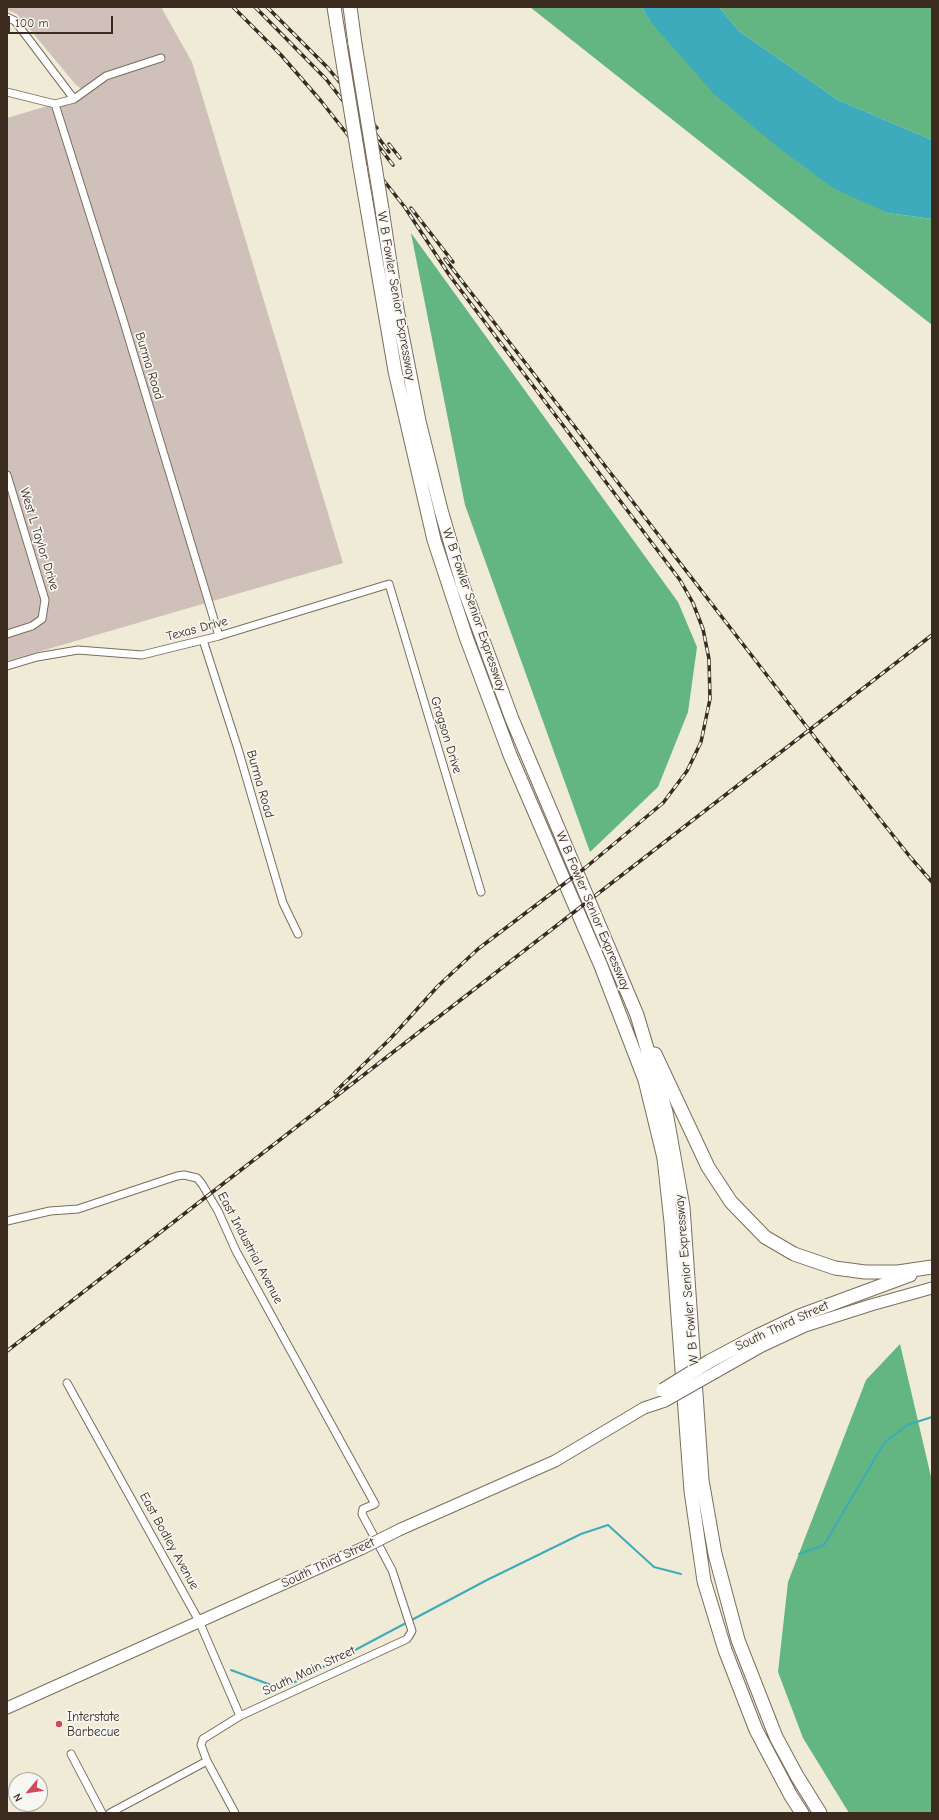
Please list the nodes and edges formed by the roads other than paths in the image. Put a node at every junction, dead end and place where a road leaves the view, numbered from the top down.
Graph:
1 (334, 7) edge
2 (350, 7) edge
3 (7, 17) edge
4 (160, 58) dead end
5 (7, 92) edge
6 (74, 98) junction
7 (55, 104) junction
8 (7, 475) edge
9 (389, 584) joint
10 (7, 634) edge
11 (219, 636) junction
12 (203, 640) junction
13 (7, 666) edge
14 (481, 892) dead end
15 (298, 934) dead end
16 (637, 1015) junction
17 (7, 1221) edge
18 (932, 1267) edge
19 (932, 1288) edge
20 (713, 1366) junction
21 (67, 1383) dead end
22 (664, 1395) joint
23 (375, 1504) joint
24 (199, 1621) junction
25 (7, 1708) edge
26 (240, 1716) junction
27 (71, 1754) dead end
28 (207, 1761) junction
29 (102, 1813) edge
30 (110, 1813) edge
31 (235, 1813) edge
32 (802, 1813) edge
33 (820, 1813) edge

1 - 32 highway, W B Fowler Senior Expressway, bridge
2 - 16 highway, W B Fowler Senior Expressway, bridge
3 - 6 street
4 - 6 street
5 - 7 street
6 - 7 street
7 - 11 street, Burma Road
8 - 10 street, West L Taylor Drive
9 - 11 street, Texas Drive
9 - 14 street, Gragson Drive
11 - 12 street, Texas Drive
12 - 13 street, Texas Drive
12 - 15 street, Burma Road
16 - 18 highway
16 - 33 highway, W B Fowler Senior Expressway
17 - 23 street, East Industrial Avenue
18 - 20 highway, South Third Street
19 - 20 main road, South Third Street
20 - 22 highway, South Third Street, bridge
21 - 24 street, East Bodley Avenue
22 - 24 main road, South Third Street, bridge
23 - 26 street, South Main Street
24 - 25 main road, South Third Street
24 - 26 street, East Bodley Avenue
26 - 28 street, South Main Street
27 - 29 street
28 - 30 street
28 - 31 street

